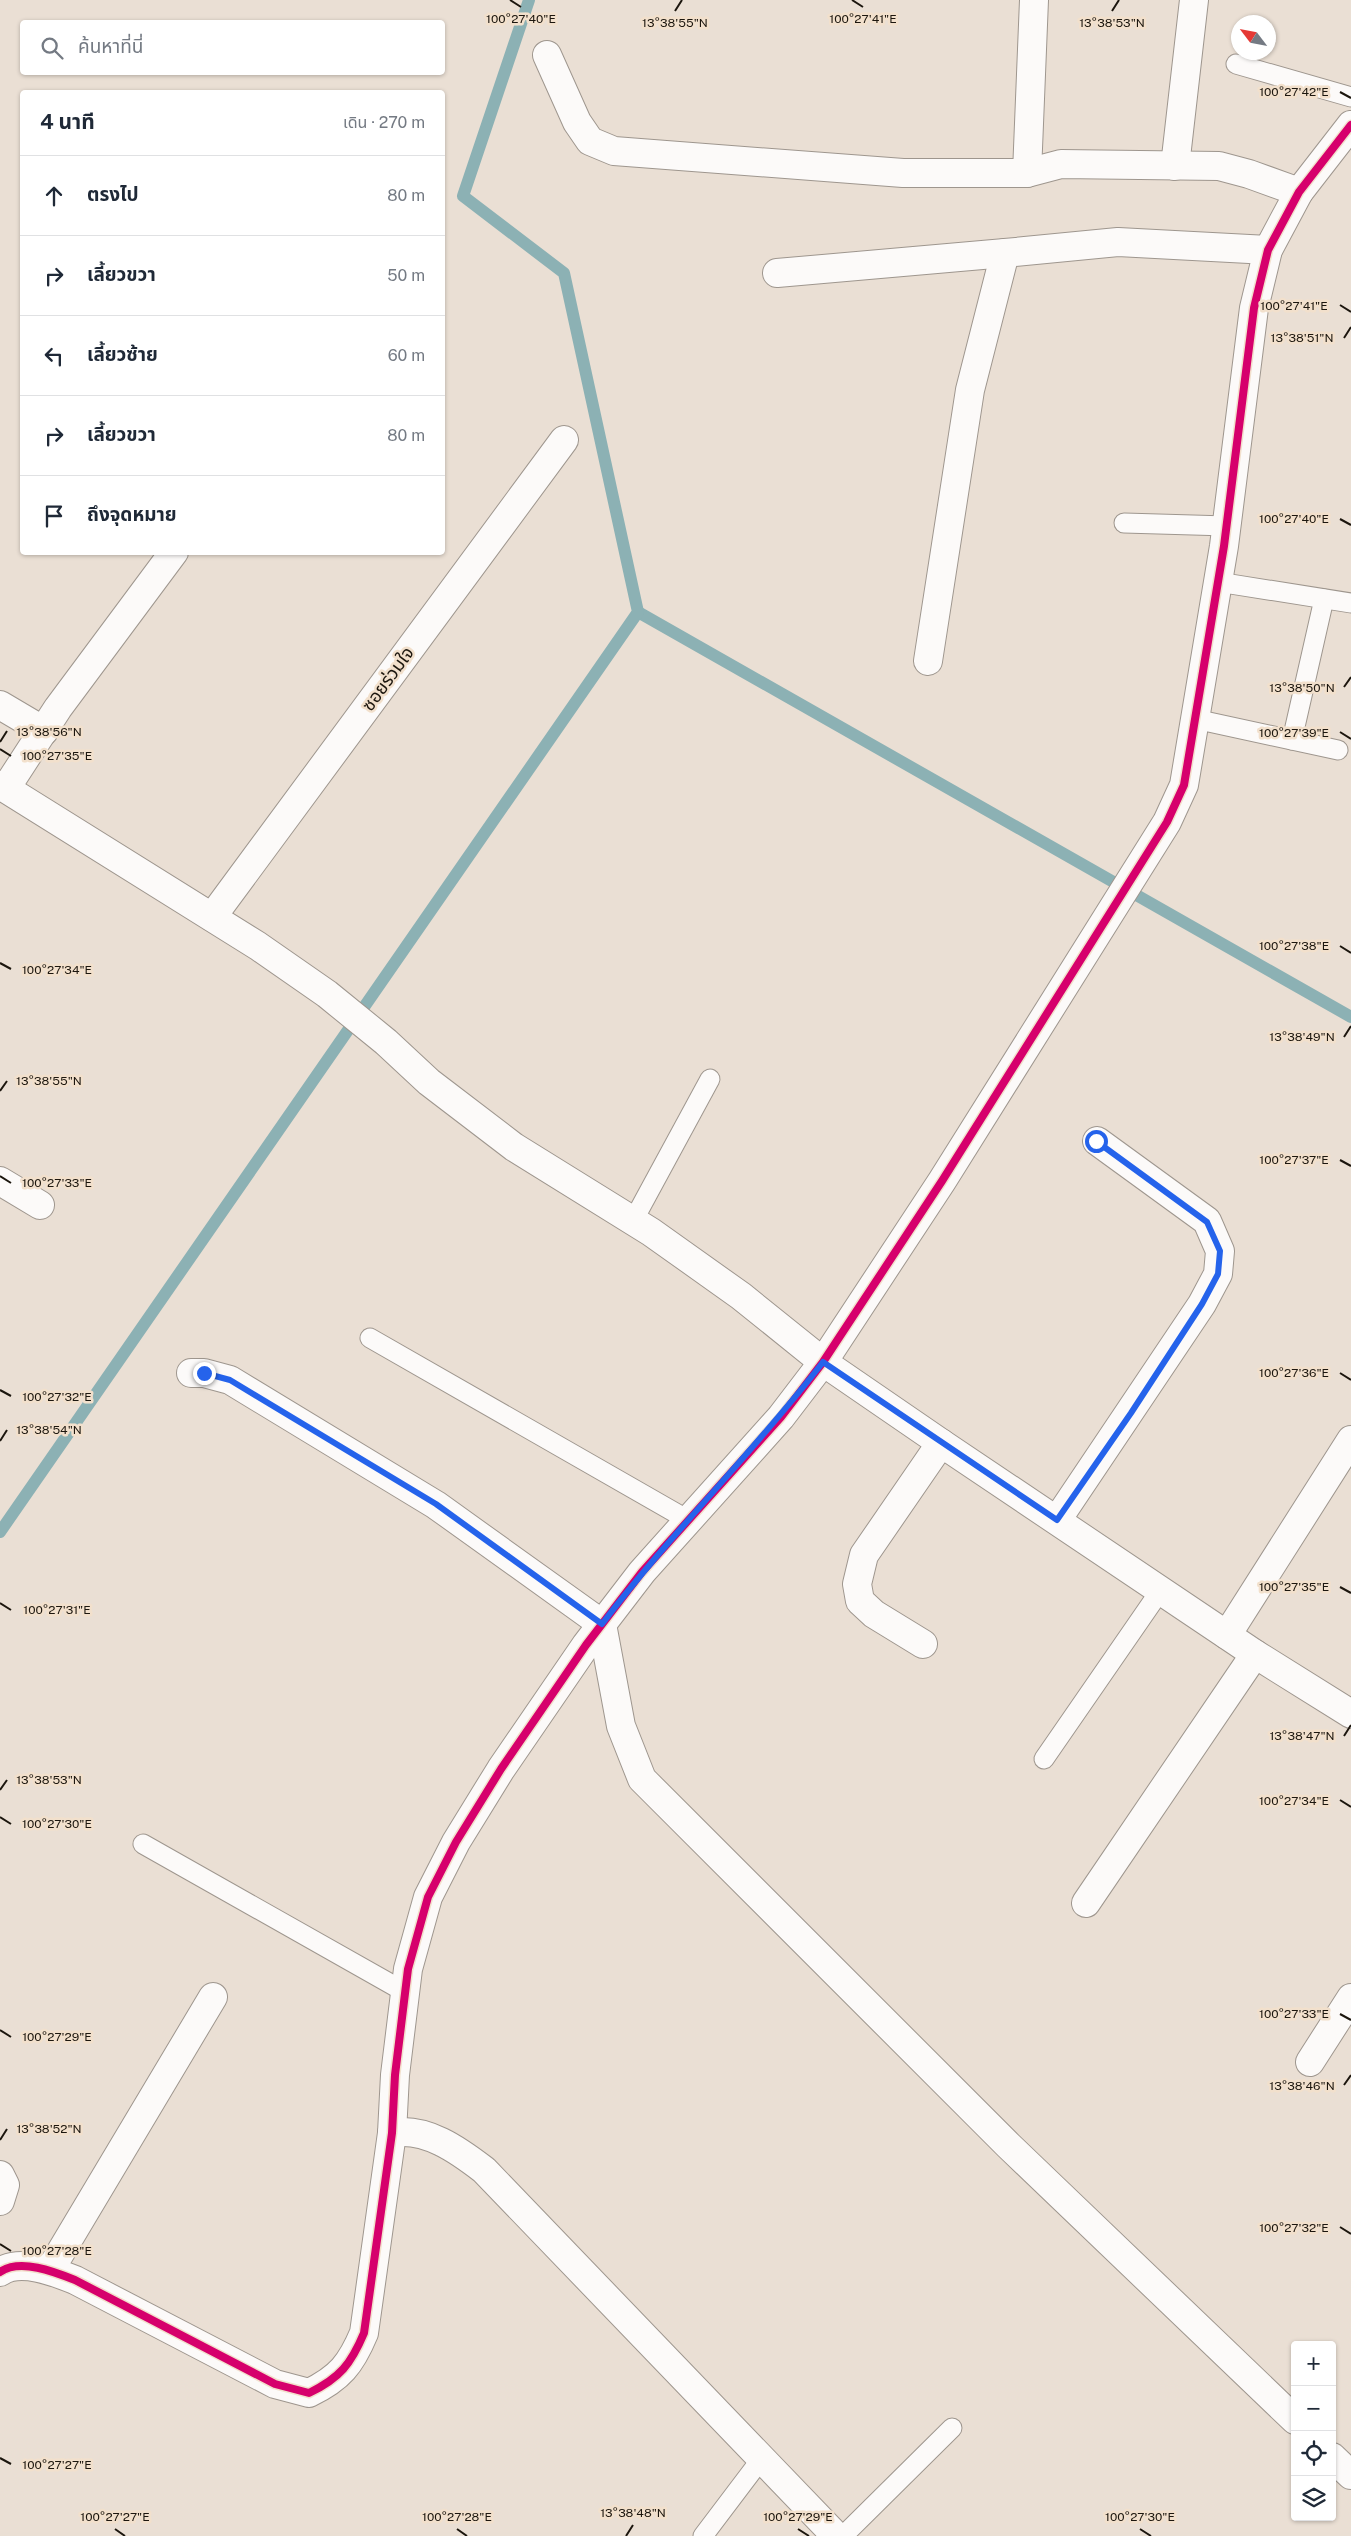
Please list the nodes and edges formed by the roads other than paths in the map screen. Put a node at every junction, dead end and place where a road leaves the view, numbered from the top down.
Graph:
1 (1034, 0) edge
2 (1194, 0) edge
3 (547, 55) dead end
4 (1236, 64) dead end
5 (1351, 97) edge
6 (1351, 125) edge
7 (1175, 166) junction
8 (1027, 173) junction
9 (1299, 192) junction
10 (1268, 250) junction
11 (1006, 254) junction
12 (777, 273) dead end
13 (564, 440) dead end
14 (1124, 523) dead end
15 (1227, 526) junction
16 (172, 555) edge
17 (1218, 582) junction
18 (1324, 599) junction
19 (1351, 603) edge
20 (928, 661) dead end
21 (0, 705) edge
22 (1195, 719) junction
23 (44, 731) junction
24 (1292, 740) junction
25 (1338, 750) dead end
26 (3, 786) edge
27 (212, 917) junction
28 (710, 1079) dead end
29 (1096, 1141) dead end
30 (0, 1181) edge
31 (40, 1205) dead end
32 (633, 1221) junction
33 (370, 1338) dead end
34 (823, 1362) junction
35 (191, 1373) dead end
36 (1351, 1440) edge
37 (941, 1444) junction
38 (688, 1520) junction
39 (1057, 1520) junction
40 (1160, 1591) junction
41 (602, 1624) junction
42 (1227, 1635) junction
43 (923, 1644) dead end
44 (1255, 1654) junction
45 (1351, 1714) edge
46 (1044, 1759) dead end
47 (143, 1844) dead end
48 (1086, 1903) dead end
49 (405, 1992) junction
50 (213, 1997) dead end
51 (1351, 1998) edge
52 (1310, 2062) dead end
53 (392, 2133) junction
54 (0, 2175) edge
55 (0, 2201) edge
56 (50, 2270) junction
57 (0, 2272) edge
58 (1291, 2416) edge
59 (952, 2428) dead end
60 (762, 2458) junction
61 (1336, 2461) edge
62 (1351, 2475) edge
63 (703, 2536) edge
64 (836, 2536) edge
65 (843, 2536) edge

1 - 8 street
2 - 7 street
3 - 8 street
4 - 5 lane
6 - 9 street
7 - 8 street
7 - 9 street
9 - 10 street
10 - 11 street
10 - 15 street
11 - 12 street
11 - 20 street
13 - 27 street, ซอยร่วมใจ
14 - 15 lane
15 - 17 street
16 - 23 street
17 - 18 lane
17 - 22 street
18 - 19 lane
18 - 24 lane
21 - 23 street
22 - 24 lane
22 - 34 street
23 - 26 street
24 - 25 lane
26 - 27 street
27 - 32 street
28 - 32 lane
29 - 39 street
30 - 31 street
32 - 34 street
33 - 38 lane
34 - 37 street
34 - 38 street
35 - 41 street
36 - 42 street
37 - 39 street
37 - 43 street
38 - 41 street
39 - 40 street
40 - 42 street
40 - 46 lane
41 - 49 street
41 - 58 street
42 - 44 street
44 - 45 street
44 - 48 street
47 - 49 lane
49 - 53 street
50 - 56 street
51 - 52 street
53 - 56 street
53 - 60 street
54 - 55 street
56 - 57 street
59 - 65 lane
60 - 63 lane
60 - 64 street
61 - 62 street

